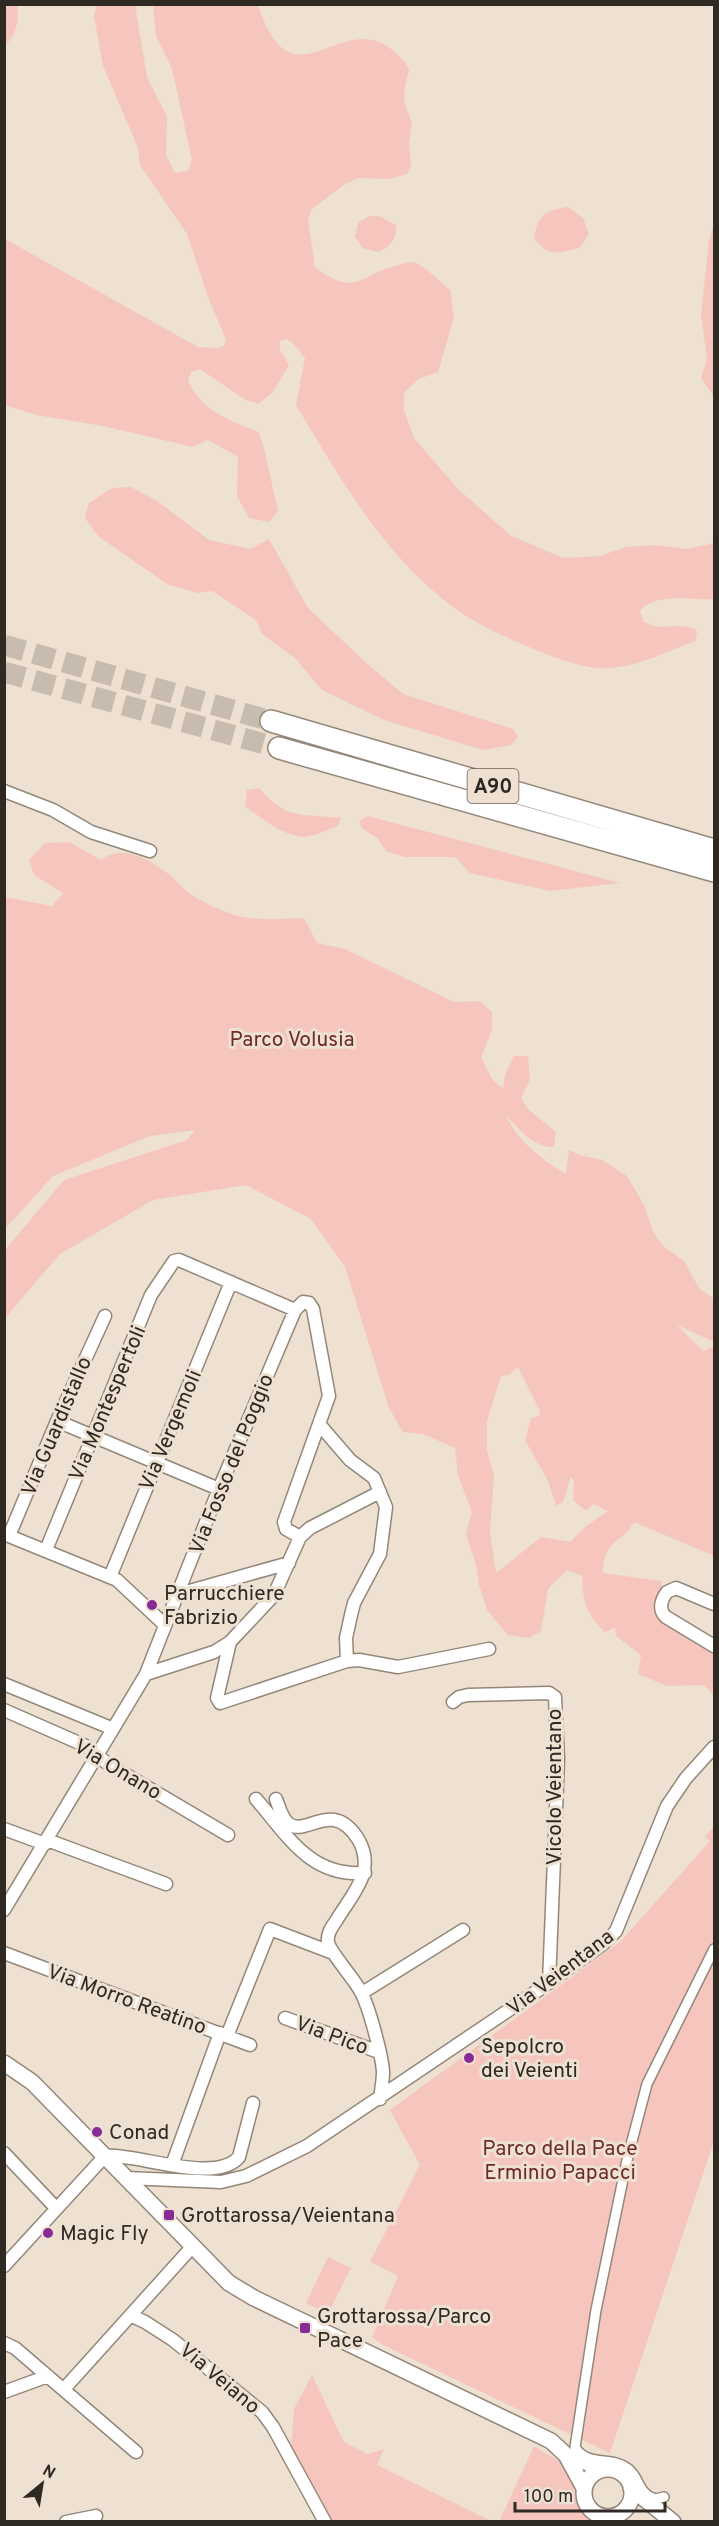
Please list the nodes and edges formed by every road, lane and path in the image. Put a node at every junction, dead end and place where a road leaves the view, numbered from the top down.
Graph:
1 (271, 721) tunnel mouth
2 (279, 748) tunnel mouth
3 (4, 791) edge
4 (714, 850) edge
5 (150, 851) dead end
6 (714, 871) edge
7 (231, 1282) junction
8 (295, 1310) junction
9 (105, 1316) dead end
10 (57, 1421) junction
11 (319, 1424) junction
12 (93, 1436) junction
13 (156, 1462) junction
14 (219, 1489) junction
15 (380, 1492) junction
16 (300, 1537) junction
17 (46, 1550) junction
18 (289, 1563) junction
19 (110, 1577) junction
20 (179, 1594) junction
21 (714, 1604) edge
22 (165, 1625) junction
23 (230, 1642) junction
24 (714, 1646) edge
25 (489, 1649) dead end
26 (347, 1661) junction
27 (146, 1674) junction
28 (4, 1684) edge
29 (453, 1702) dead end
30 (4, 1710) edge
31 (111, 1728) junction
32 (714, 1747) edge
33 (97, 1755) junction
34 (255, 1798) dead end
35 (276, 1799) dead end
36 (4, 1829) edge
37 (228, 1835) dead end
38 (46, 1842) junction
39 (365, 1873) junction
40 (166, 1884) dead end
41 (4, 1910) edge
42 (463, 1930) dead end
43 (714, 1949) edge
44 (4, 1953) edge
45 (333, 1953) junction
46 (549, 1983) junction
47 (362, 1993) junction
48 (285, 2018) dead end
49 (224, 2035) junction
50 (250, 2045) dead end
51 (379, 2052) junction
52 (4, 2063) edge
53 (380, 2099) junction
54 (253, 2103) dead end
55 (4, 2153) edge
56 (105, 2156) junction
57 (172, 2165) junction
58 (126, 2178) junction
59 (57, 2208) junction
60 (192, 2247) junction
61 (7, 2258) edge
62 (132, 2316) junction
63 (4, 2343) edge
64 (48, 2376) junction
65 (64, 2389) junction
66 (4, 2392) edge
67 (136, 2452) dead end
68 (566, 2455) junction
69 (604, 2469) junction
70 (584, 2488) junction
71 (631, 2488) junction
72 (664, 2497) dead end
73 (96, 2516) dead end
74 (594, 2516) edge
75 (617, 2516) edge
76 (667, 2517) edge
77 (66, 2522) edge
78 (325, 2522) edge

1 - 4 highway, A90
2 - 6 highway, A90
3 - 5 street
7 - 8 street
7 - 12 street, Via Montespertoli
7 - 13 street, Via Vergemoli
8 - 11 street
8 - 14 street, Via Fosso del Poggio
9 - 10 street, Via Guardistallo
10 - 12 street
10 - 17 street, Via Guardistallo
11 - 15 street
11 - 16 street
12 - 13 street
12 - 17 street, Via Montespertoli
13 - 14 street
13 - 19 street, Via Vergemoli
14 - 20 street, Via Fosso del Poggio
15 - 16 street
15 - 26 street
16 - 18 street
17 - 19 street
18 - 20 street
18 - 23 street
19 - 22 street
20 - 22 street, Via Fosso del Poggio
21 - 24 street
22 - 27 street, Via Fosso del Poggio
23 - 26 street
23 - 27 street
25 - 26 street
27 - 31 street, Via Fosso del Poggio
28 - 31 street
29 - 46 street, Vicolo Veientano
30 - 33 street, Via Onano
31 - 33 street, Via Fosso del Poggio
32 - 46 street, Via Veientana
33 - 37 street, Via Onano
33 - 38 street, Via Fosso del Poggio
34 - 39 street
35 - 39 street
36 - 38 street
38 - 40 street
38 - 41 street, Via Fosso del Poggio
39 - 45 street
42 - 47 street
43 - 72 street
44 - 49 street, Via Morro Reatino
45 - 47 street
45 - 49 street
46 - 53 street, Via Veientana
47 - 51 street
48 - 51 street, Via Pico
49 - 50 street, Via Morro Reatino
49 - 57 street
51 - 53 street
52 - 56 street
53 - 58 street, Via Veientana
54 - 57 street
55 - 59 street
56 - 57 street
56 - 58 street
56 - 59 street
58 - 60 street
59 - 61 street
60 - 62 street
60 - 68 street
62 - 65 street
62 - 78 street, Via Veiano
63 - 64 street
64 - 65 street
64 - 66 street
65 - 67 street
68 - 69 street
68 - 70 street
69 - 70 street
69 - 71 street
70 - 74 street
71 - 75 street
71 - 76 street
73 - 77 street
74 - 75 street
75 - 76 street

